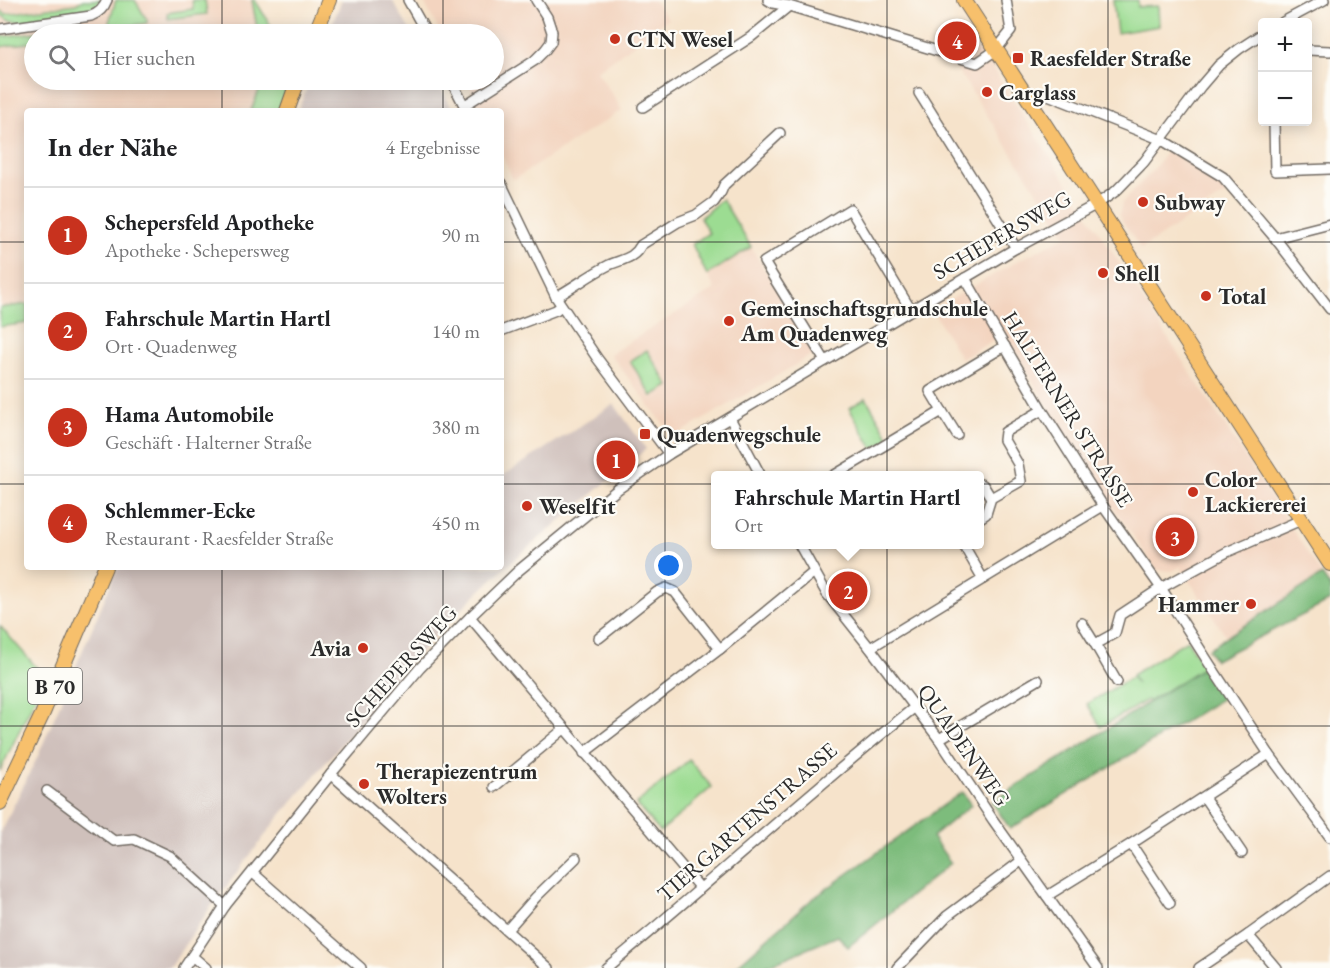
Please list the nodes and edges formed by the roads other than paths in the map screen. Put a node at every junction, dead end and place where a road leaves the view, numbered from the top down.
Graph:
1 (107, 0) edge
2 (329, 0) edge
3 (408, 0) edge
4 (536, 0) edge
5 (768, 0) edge
6 (964, 0) edge
7 (1006, 0) edge
8 (1324, 0) edge
9 (789, 6) junction
10 (1290, 18) edge
11 (0, 22) edge
12 (33, 24) edge
13 (319, 24) edge
14 (421, 24) edge
15 (24, 25) edge
16 (11, 27) junction
17 (0, 28) edge
18 (1258, 37) edge
19 (996, 50) junction
20 (1312, 50) edge
21 (1330, 51) edge
22 (504, 82) edge
23 (294, 90) edge
24 (456, 90) edge
25 (492, 90) edge
26 (919, 93) dead end
27 (1043, 93) dead end
28 (643, 107) dead end
29 (288, 108) edge
30 (466, 108) edge
31 (1274, 126) edge
32 (780, 133) dead end
33 (1162, 140) junction
34 (1330, 169) edge
35 (504, 189) edge
36 (1097, 204) junction
37 (1330, 224) edge
38 (1275, 238) junction
39 (1016, 248) junction
40 (965, 278) junction
41 (556, 297) junction
42 (561, 306) junction
43 (1330, 308) edge
44 (911, 310) junction
45 (504, 330) edge
46 (1005, 346) junction
47 (825, 361) junction
48 (1042, 410) junction
49 (942, 411) junction
50 (730, 418) junction
51 (957, 435) dead end
52 (669, 454) junction
53 (758, 471) edge
54 (841, 471) edge
55 (984, 487) edge
56 (990, 498) junction
57 (1103, 506) junction
58 (984, 515) edge
59 (1301, 520) junction
60 (802, 549) edge
61 (966, 549) edge
62 (1329, 562) edge
63 (104, 570) edge
64 (814, 572) junction
65 (983, 579) junction
66 (1161, 588) junction
67 (470, 617) junction
68 (1082, 623) dead end
69 (599, 638) dead end
70 (1095, 645) junction
71 (870, 648) junction
72 (720, 650) junction
73 (1038, 680) dead end
74 (1117, 682) dead end
75 (915, 707) junction
76 (564, 729) junction
77 (939, 739) junction
78 (584, 753) junction
79 (1269, 754) junction
80 (331, 774) junction
81 (494, 787) dead end
82 (47, 791) dead end
83 (1204, 797) junction
84 (0, 803) edge
85 (1330, 837) edge
86 (1131, 844) junction
87 (1242, 853) dead end
88 (576, 858) dead end
89 (1021, 861) junction
90 (253, 873) junction
91 (1330, 876) edge
92 (700, 888) junction
93 (1047, 896) junction
94 (1170, 903) dead end
95 (225, 906) junction
96 (507, 930) junction
97 (1248, 935) junction
98 (192, 956) junction
99 (184, 968) edge
100 (206, 968) edge
101 (361, 968) edge
102 (549, 968) edge
103 (606, 968) edge
104 (897, 968) edge
105 (1098, 968) edge
106 (1199, 968) edge
107 (1276, 968) edge

1 - 12 street
2 - 13 main road
3 - 14 street
4 - 22 street
5 - 9 street
6 - 19 main road
7 - 19 street
8 - 10 street
9 - 19 street
9 - 28 street
11 - 16 street
15 - 16 street
16 - 17 street
18 - 33 street, SCHEPERSWEG
19 - 36 main road
20 - 21 street
23 - 29 main road
24 - 30 street
25 - 30 street
26 - 39 street
27 - 33 street
31 - 34 street
32 - 41 street
33 - 36 street, SCHEPERSWEG
33 - 38 street
35 - 41 street
36 - 39 street, SCHEPERSWEG
36 - 59 main road
37 - 38 street
38 - 43 street
39 - 40 street, SCHEPERSWEG
40 - 44 street, SCHEPERSWEG
40 - 46 street, HALTERNER STRASSE
41 - 42 street
42 - 45 street
42 - 52 street
44 - 47 street, SCHEPERSWEG
44 - 47 street
46 - 48 street, HALTERNER STRASSE
46 - 49 street
47 - 50 street, SCHEPERSWEG
48 - 56 street
48 - 57 street, HALTERNER STRASSE
49 - 51 street
49 - 54 street
50 - 52 street, SCHEPERSWEG
50 - 53 street
52 - 67 street, SCHEPERSWEG
55 - 56 street
56 - 58 street
57 - 65 street
57 - 66 street, HALTERNER STRASSE
59 - 62 main road
59 - 66 street
60 - 64 street, QUADENWEG
61 - 65 street
63 - 84 main road, B 70
64 - 71 street, QUADENWEG
64 - 72 street
65 - 71 street
66 - 70 street
66 - 79 street, HALTERNER STRASSE
67 - 76 street
67 - 80 street, SCHEPERSWEG
68 - 70 street
69 - 72 street
70 - 74 street
71 - 75 street, QUADENWEG
72 - 78 street
73 - 77 street
75 - 77 street, QUADENWEG
75 - 92 street, TIERGARTENSTRASSE
76 - 78 street
76 - 81 street
77 - 89 street, QUADENWEG
78 - 92 street
79 - 83 street
79 - 85 street, HALTERNER STRASSE
80 - 90 street, SCHEPERSWEG
80 - 96 street
82 - 95 street
83 - 86 street
83 - 87 street
86 - 93 street
86 - 94 street
88 - 96 street
89 - 93 street, QUADENWEG
89 - 104 street
90 - 95 street, SCHEPERSWEG
90 - 101 street
91 - 97 street
92 - 103 street, TIERGARTENSTRASSE
93 - 105 street, QUADENWEG
95 - 98 street, SCHEPERSWEG
96 - 102 street
97 - 106 street
97 - 107 street
98 - 99 street, SCHEPERSWEG
98 - 100 street

